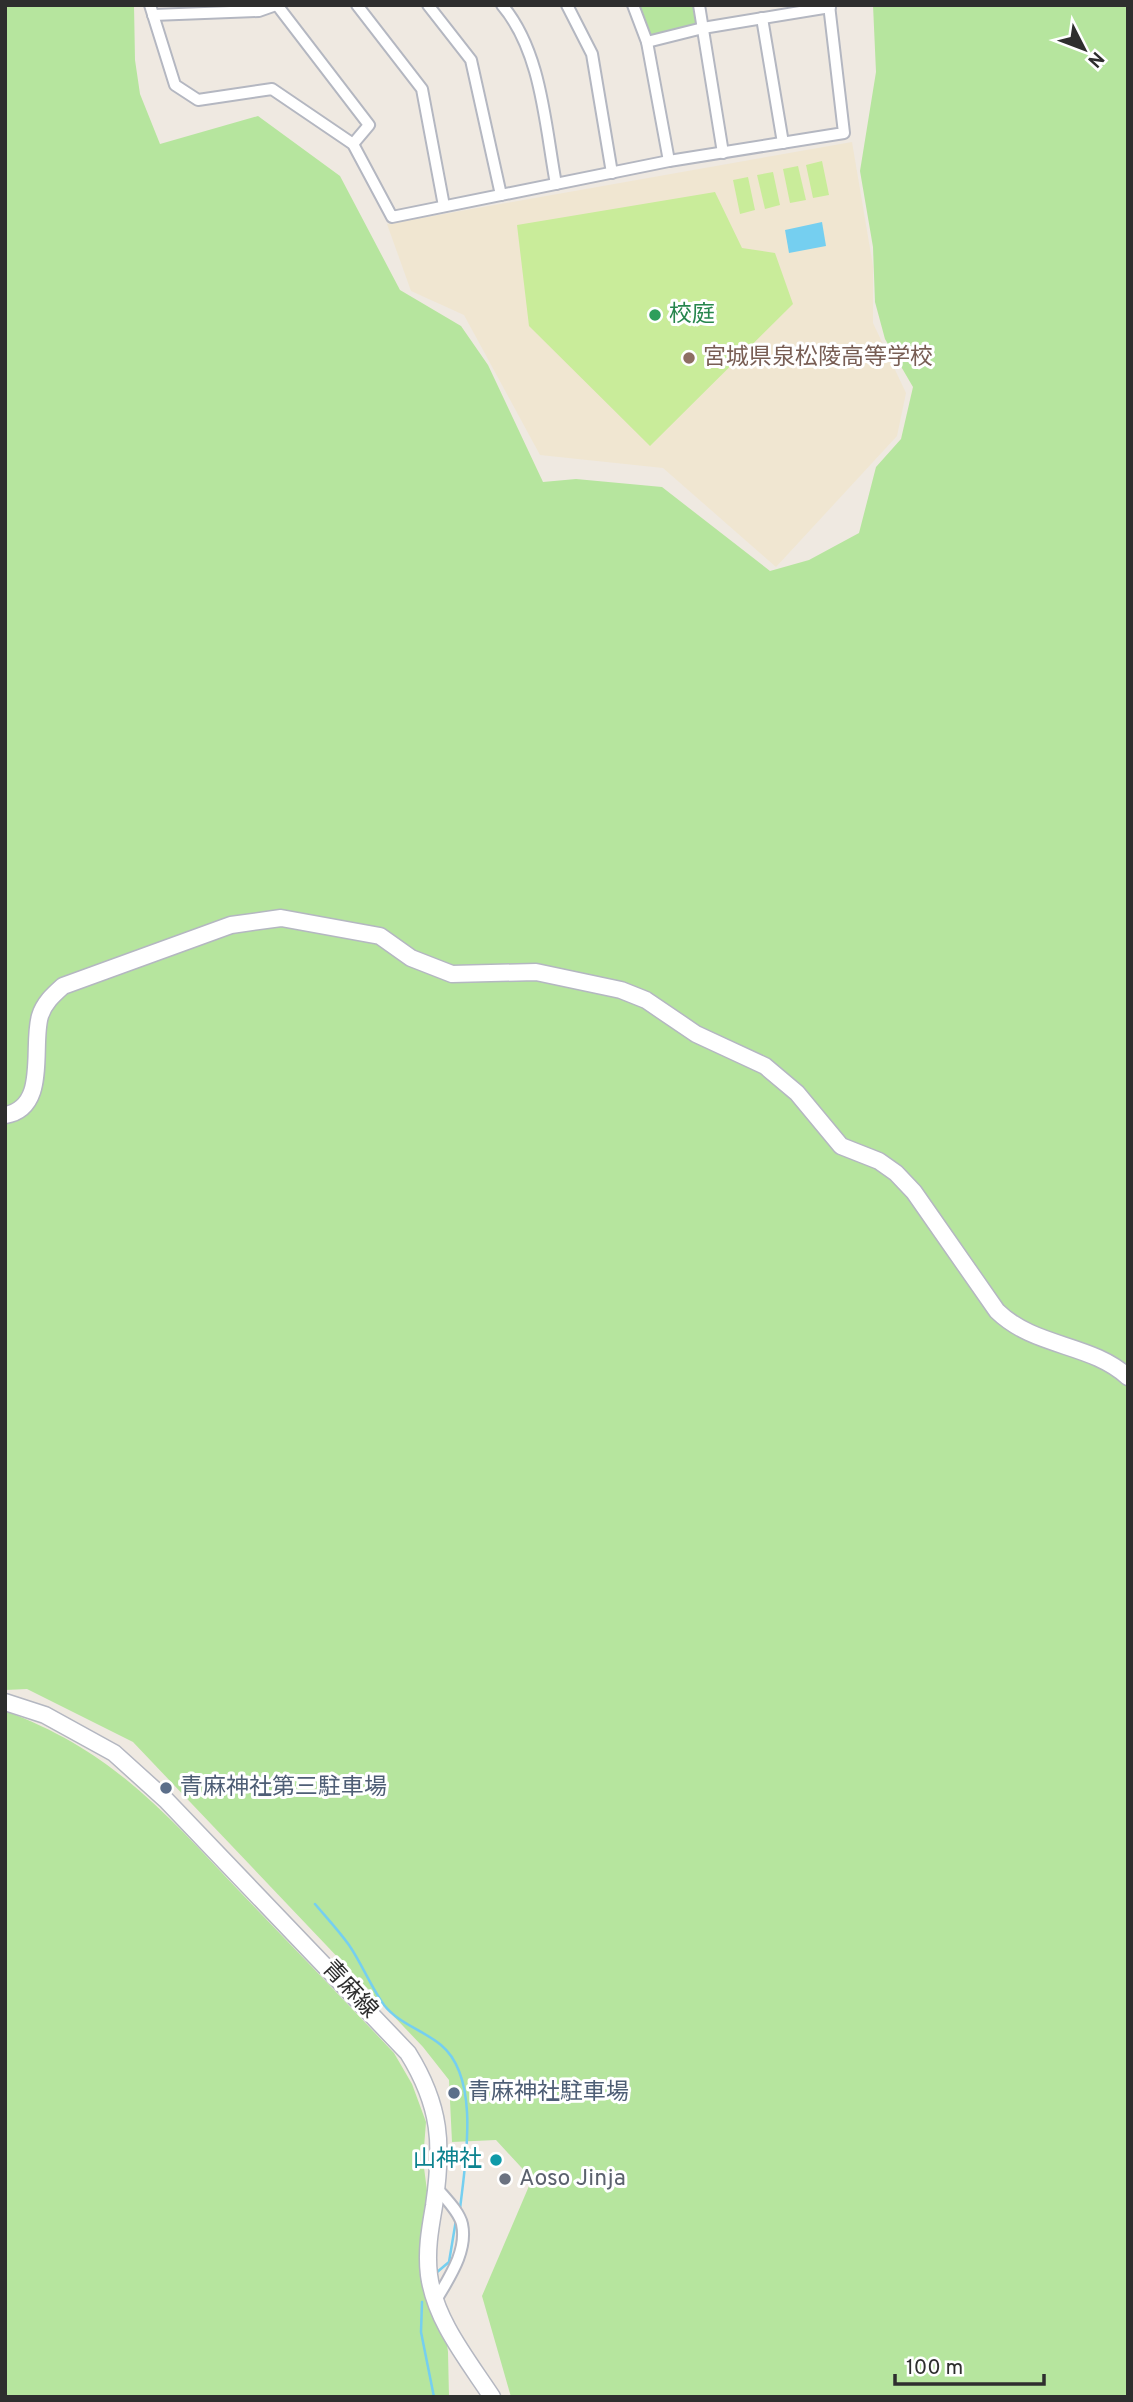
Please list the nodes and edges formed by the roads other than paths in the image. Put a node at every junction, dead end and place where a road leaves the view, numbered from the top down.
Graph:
1 (277, 5) edge
2 (357, 5) edge
3 (428, 5) edge
4 (502, 5) edge
5 (567, 5) edge
6 (633, 5) edge
7 (699, 5) edge
8 (830, 6) edge
9 (151, 10) edge
10 (762, 18) junction
11 (703, 28) junction
12 (647, 42) junction
13 (783, 143) junction
14 (353, 144) junction
15 (723, 153) junction
16 (669, 161) junction
17 (612, 173) junction
18 (556, 184) junction
19 (500, 195) junction
20 (444, 206) junction
21 (5, 1115) edge
22 (1128, 1377) edge
23 (5, 1702) edge
24 (436, 2187) junction
25 (435, 2302) junction
26 (492, 2397) edge

1 - 9 street
1 - 14 street
2 - 20 street
3 - 19 street
4 - 18 street
5 - 17 street
6 - 12 street
7 - 11 street
8 - 10 street
8 - 13 street
9 - 14 street
10 - 11 street
10 - 13 street
11 - 12 street
11 - 15 street
12 - 16 street
13 - 15 street
14 - 20 street
15 - 16 street
16 - 17 street
17 - 18 street
18 - 19 street
19 - 20 street
21 - 22 street
23 - 24 street, 青麻線
24 - 25 street, 青麻線
24 - 25 street
25 - 26 street, 青麻線

